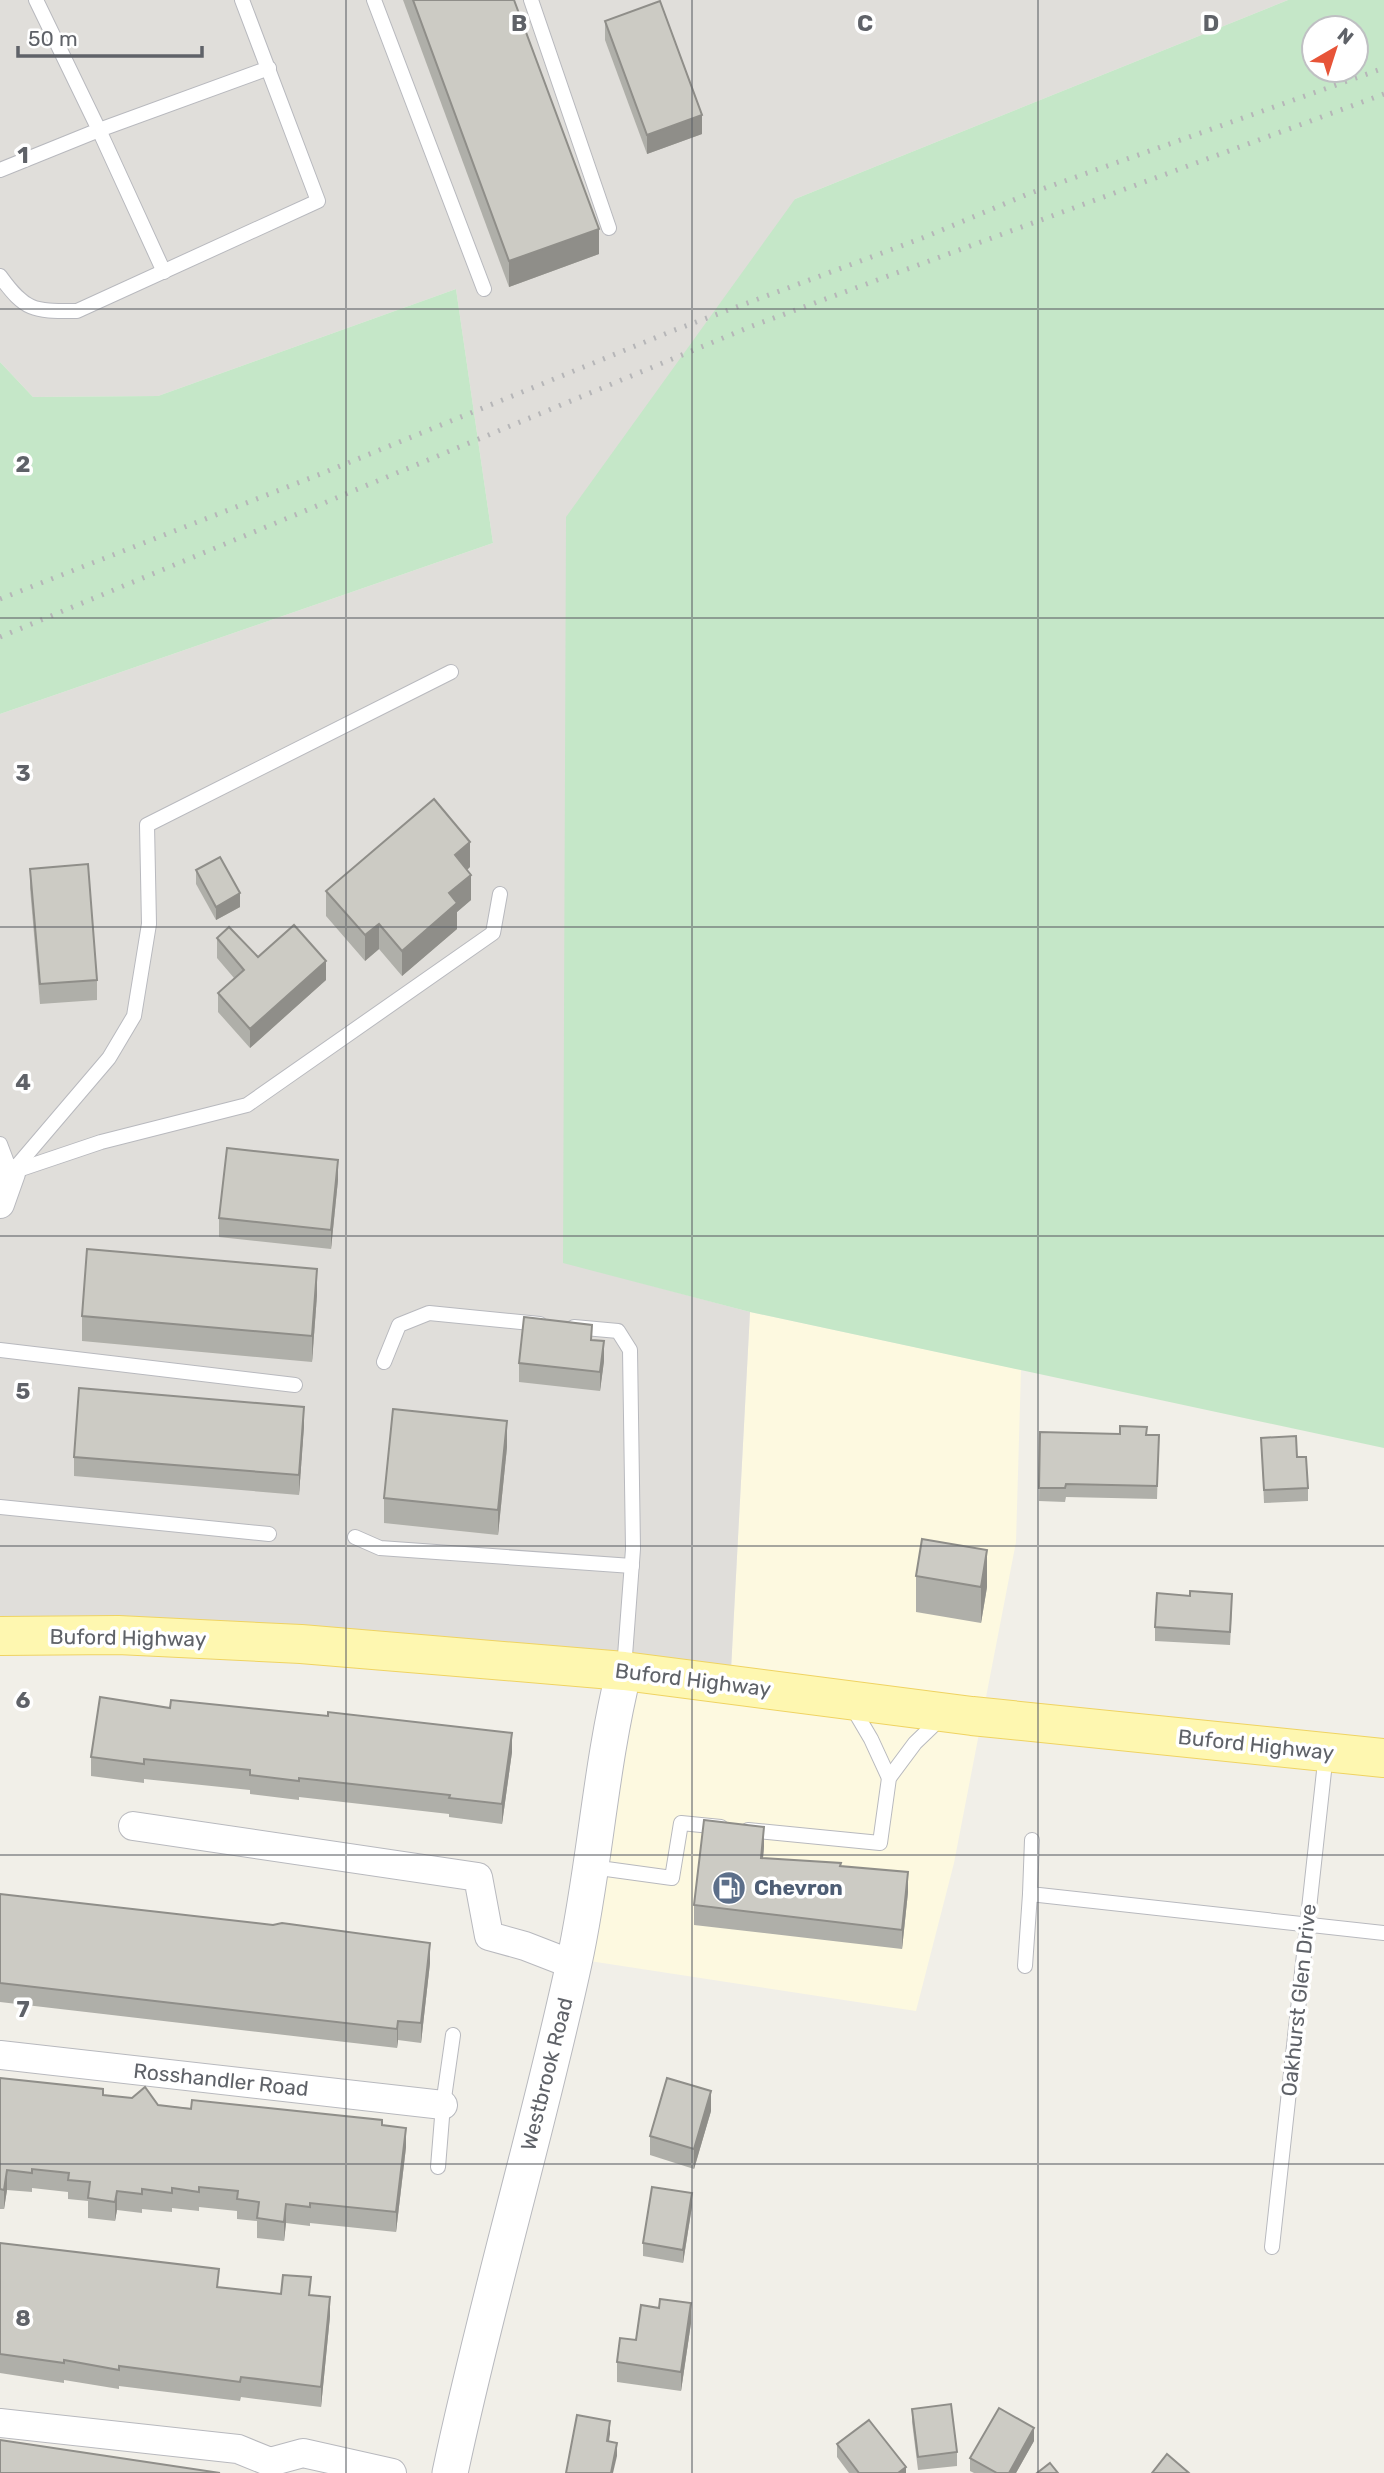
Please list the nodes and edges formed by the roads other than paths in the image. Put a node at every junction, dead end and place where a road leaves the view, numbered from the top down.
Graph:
1 (36, 0) edge
2 (242, 0) edge
3 (374, 0) edge
4 (531, 0) edge
5 (269, 68) junction
6 (99, 130) junction
7 (0, 170) edge
8 (609, 228) dead end
9 (164, 272) junction
10 (0, 276) edge
11 (484, 289) dead end
12 (451, 672) dead end
13 (500, 894) dead end
14 (0, 1144) edge
15 (11, 1173) junction
16 (0, 1204) edge
17 (0, 1350) edge
18 (384, 1362) dead end
19 (295, 1385) dead end
20 (0, 1507) edge
21 (269, 1534) dead end
22 (355, 1536) dead end
23 (632, 1566) junction
24 (0, 1636) edge
25 (624, 1671) junction
26 (849, 1701) junction
27 (946, 1713) junction
28 (1326, 1752) junction
29 (1384, 1758) edge
30 (889, 1778) junction
31 (133, 1826) dead end
32 (1032, 1840) dead end
33 (592, 1867) junction
34 (1030, 1894) junction
35 (1308, 1925) junction
36 (1384, 1933) edge
37 (574, 1965) junction
38 (1025, 1966) dead end
39 (453, 2035) dead end
40 (0, 2055) edge
41 (443, 2105) junction
42 (438, 2167) dead end
43 (1272, 2247) dead end
44 (0, 2423) edge
45 (274, 2467) edge
46 (391, 2473) edge
47 (450, 2473) edge

1 - 6 lane
2 - 5 lane
3 - 11 lane
4 - 8 lane
5 - 6 lane
5 - 9 lane
6 - 7 lane
6 - 9 lane
9 - 10 lane
12 - 15 lane
13 - 15 lane
14 - 15 lane
15 - 16 street
17 - 19 lane
18 - 23 lane
20 - 21 lane
22 - 23 lane
23 - 25 lane
24 - 25 main road, Buford Highway
25 - 26 main road, Buford Highway
25 - 33 street, Westbrook Road
26 - 27 main road, Buford Highway
26 - 30 lane
27 - 28 main road, Buford Highway
27 - 30 lane
28 - 29 main road, Buford Highway
28 - 35 lane, Oakhurst Glen Drive
30 - 33 lane
31 - 37 street
32 - 34 lane
33 - 37 street, Westbrook Road
34 - 35 lane
34 - 38 lane
35 - 36 lane
35 - 43 lane, Oakhurst Glen Drive
37 - 47 street, Westbrook Road
39 - 41 lane
40 - 41 street, Rosshandler Road
41 - 42 lane
44 - 45 street
45 - 46 street

